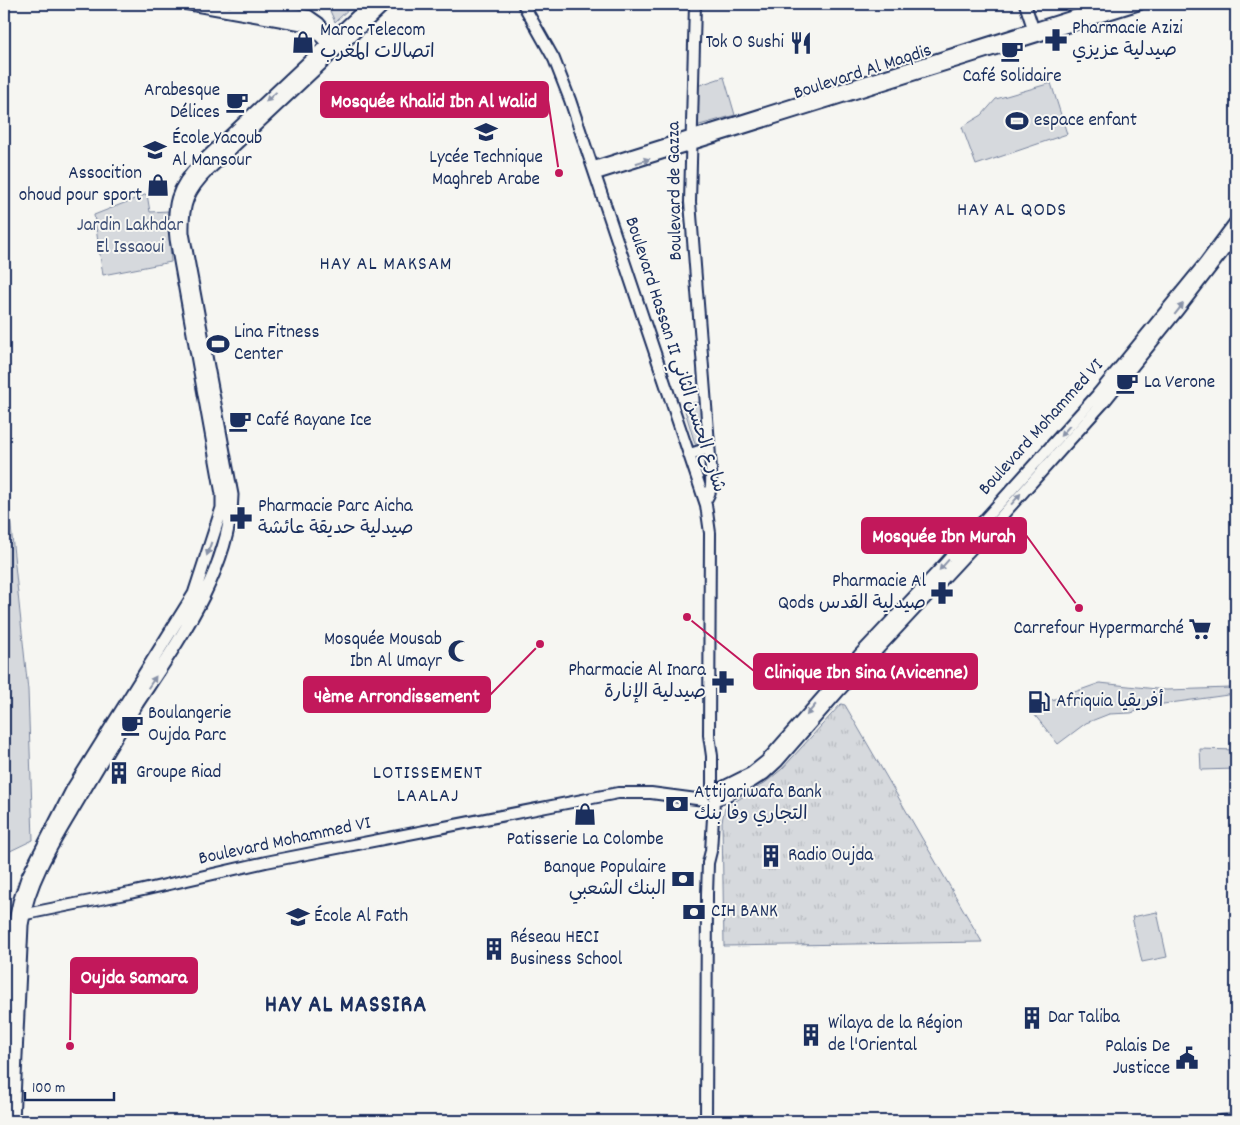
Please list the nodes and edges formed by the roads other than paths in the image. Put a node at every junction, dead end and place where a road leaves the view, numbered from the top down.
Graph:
1 (187, 4) edge
2 (236, 4) edge
3 (370, 4) edge
4 (385, 4) edge
5 (523, 4) edge
6 (695, 4) edge
7 (1025, 4) edge
8 (1032, 4) edge
9 (1112, 4) edge
10 (1140, 4) edge
11 (1037, 32) junction
12 (333, 45) junction
13 (692, 141) junction
14 (595, 171) junction
15 (1236, 221) edge
16 (1236, 235) edge
17 (709, 448) junction
18 (690, 454) junction
19 (705, 501) junction
20 (709, 796) junction
21 (19, 916) junction
22 (1236, 1120) edge
23 (4, 1121) edge
24 (12, 1121) edge
25 (706, 1121) edge
26 (1221, 1121) edge

1 - 12 main road
2 - 12 main road
3 - 12 main road
4 - 12 main road
5 - 14 main road, Boulevard Hassan II شارع الحسن الثاني
6 - 13 main road, Boulevard de Gazza
7 - 11 main road
8 - 11 main road
9 - 11 main road, Boulevard Al Maqdis
10 - 11 main road, Boulevard Al Maqdis
11 - 13 main road, Boulevard Al Maqdis
12 - 21 main road
13 - 14 main road, Boulevard Al Maqdis
13 - 17 main road, Boulevard de Gazza
14 - 18 main road, Boulevard Hassan II شارع الحسن الثاني
15 -> 20 main road, Boulevard Mohammed VI
20 -> 16 main road, Boulevard Mohammed VI
17 - 18 main road
17 - 19 main road, Boulevard de Gazza
18 - 19 main road, Boulevard Hassan II شارع الحسن الثاني
19 - 20 main road, Boulevard Hassan II شارع الحسن الثاني
20 - 21 main road, Boulevard Mohammed VI
20 - 25 main road, Boulevard Hassan II شارع الحسن الثاني
21 - 23 main road
21 - 24 main road
22 - 26 main road

